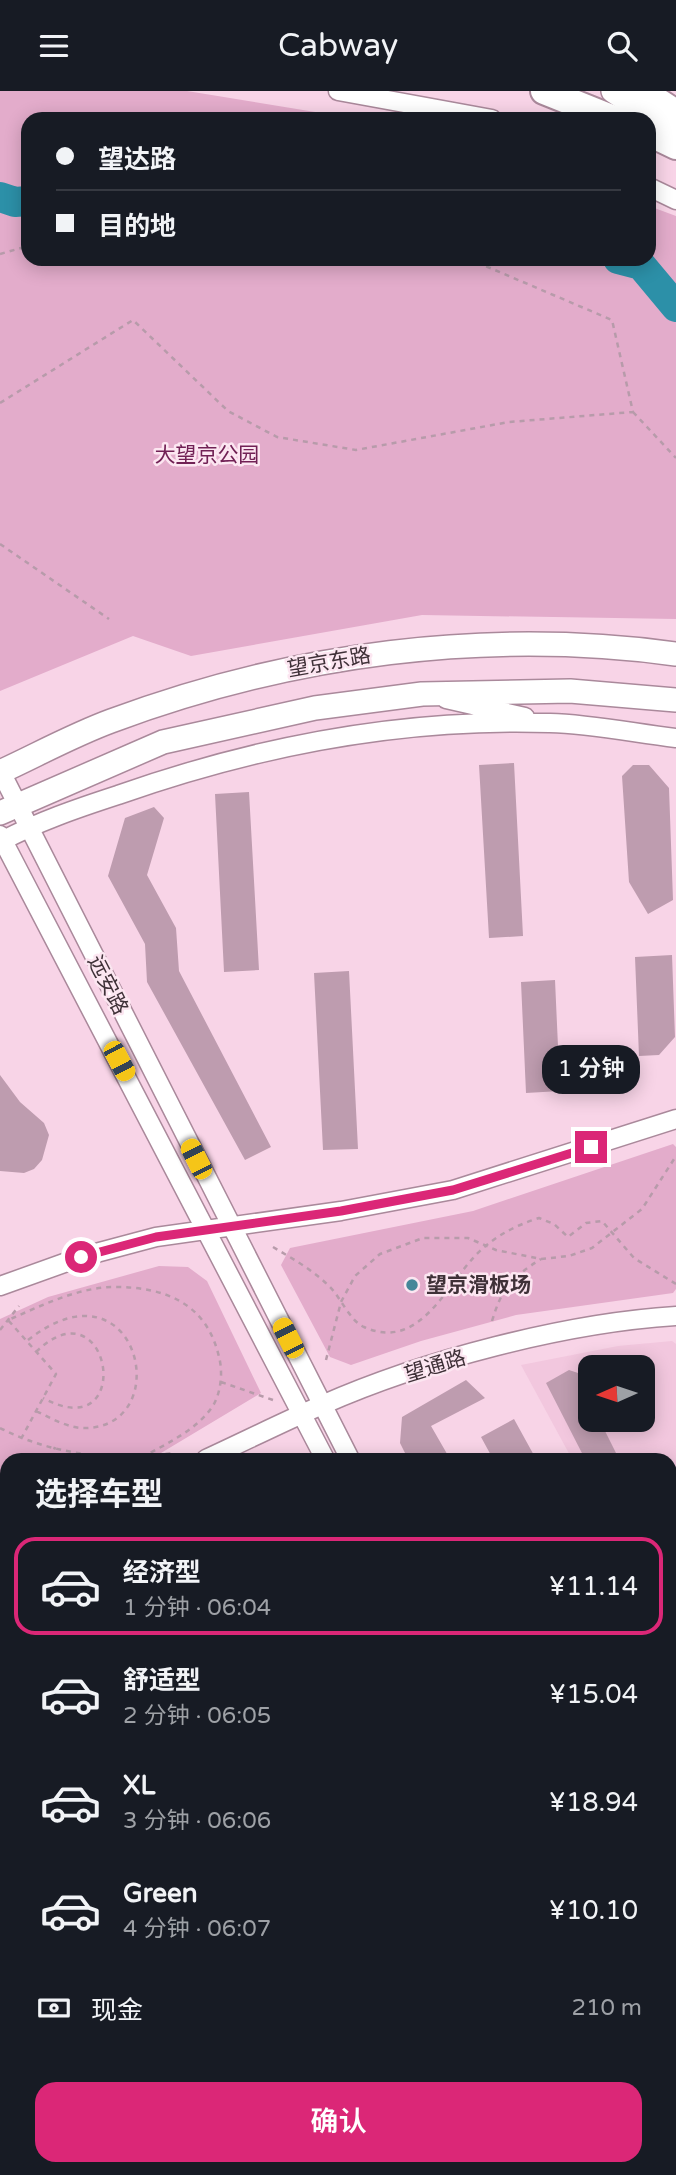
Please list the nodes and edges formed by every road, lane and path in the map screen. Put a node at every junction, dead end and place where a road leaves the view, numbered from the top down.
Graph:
1 (338, 91) edge
2 (544, 91) edge
3 (613, 91) edge
4 (642, 91) edge
5 (454, 112) edge
6 (596, 112) edge
7 (644, 112) edge
8 (676, 113) edge
9 (656, 120) edge
10 (676, 133) edge
11 (656, 136) edge
12 (676, 146) edge
13 (656, 190) edge
14 (676, 200) edge
15 (21, 248) edge
16 (0, 254) edge
17 (485, 266) edge
18 (0, 403) edge
19 (633, 412) junction
20 (676, 458) edge
21 (0, 544) edge
22 (109, 619) dead end
23 (676, 654) edge
24 (422, 694) junction
25 (676, 699) edge
26 (551, 723) junction
27 (676, 738) edge
28 (1, 772) edge
29 (8, 809) edge
30 (28, 828) junction
31 (1, 839) edge
32 (676, 1119) edge
33 (676, 1156) edge
34 (230, 1225) junction
35 (207, 1229) junction
36 (611, 1235) junction
37 (488, 1246) junction
38 (273, 1247) dead end
39 (541, 1259) junction
40 (676, 1284) edge
41 (0, 1286) edge
42 (341, 1302) junction
43 (19, 1306) dead end
44 (676, 1316) edge
45 (8, 1320) junction
46 (492, 1321) dead end
47 (0, 1330) edge
48 (27, 1341) junction
49 (36, 1352) junction
50 (326, 1360) dead end
51 (221, 1383) junction
52 (43, 1398) junction
53 (273, 1400) dead end
54 (322, 1405) junction
55 (36, 1411) junction
56 (302, 1415) junction
57 (0, 1429) edge
58 (21, 1439) junction
59 (55, 1447) junction
60 (53, 1453) edge
61 (80, 1453) edge
62 (149, 1453) edge
63 (219, 1453) edge
64 (322, 1453) edge
65 (347, 1453) edge

1 - 5 street
2 - 6 highway
3 - 7 main road
4 - 8 highway
9 - 10 main road
11 - 12 highway
13 - 14 street
15 - 16 path
17 - 19 path
18 - 19 path
19 - 20 path
21 - 22 path
23 - 28 main road, 望京东路
24 - 25 main road, 望京东路
24 - 26 street
24 - 29 main road, 望京东路
26 - 27 street
26 - 30 street
28 - 29 street, 远安路
29 - 30 street, 远安路
30 - 31 street
30 - 34 street, 远安路
31 - 35 street, 远安路
32 - 34 street
33 - 36 path
34 - 35 street
34 - 54 street, 远安路
35 - 41 street
35 - 56 street, 远安路
36 - 37 path
36 - 39 path
36 - 40 path
37 - 39 path
37 - 42 path
37 - 42 path
38 - 42 path
39 - 46 path
42 - 50 path
43 - 45 path
44 - 54 street, 望通路
45 - 47 path
45 - 48 path
45 - 51 path
48 - 49 path
48 - 55 path
49 - 52 path
49 - 52 path
51 - 53 path
51 - 62 path
52 - 55 path
54 - 56 street, 望通路
54 - 65 street, 远安路
55 - 58 path
56 - 63 street, 望通路
56 - 64 street, 远安路
57 - 58 path
58 - 59 path
59 - 60 path
59 - 61 path

